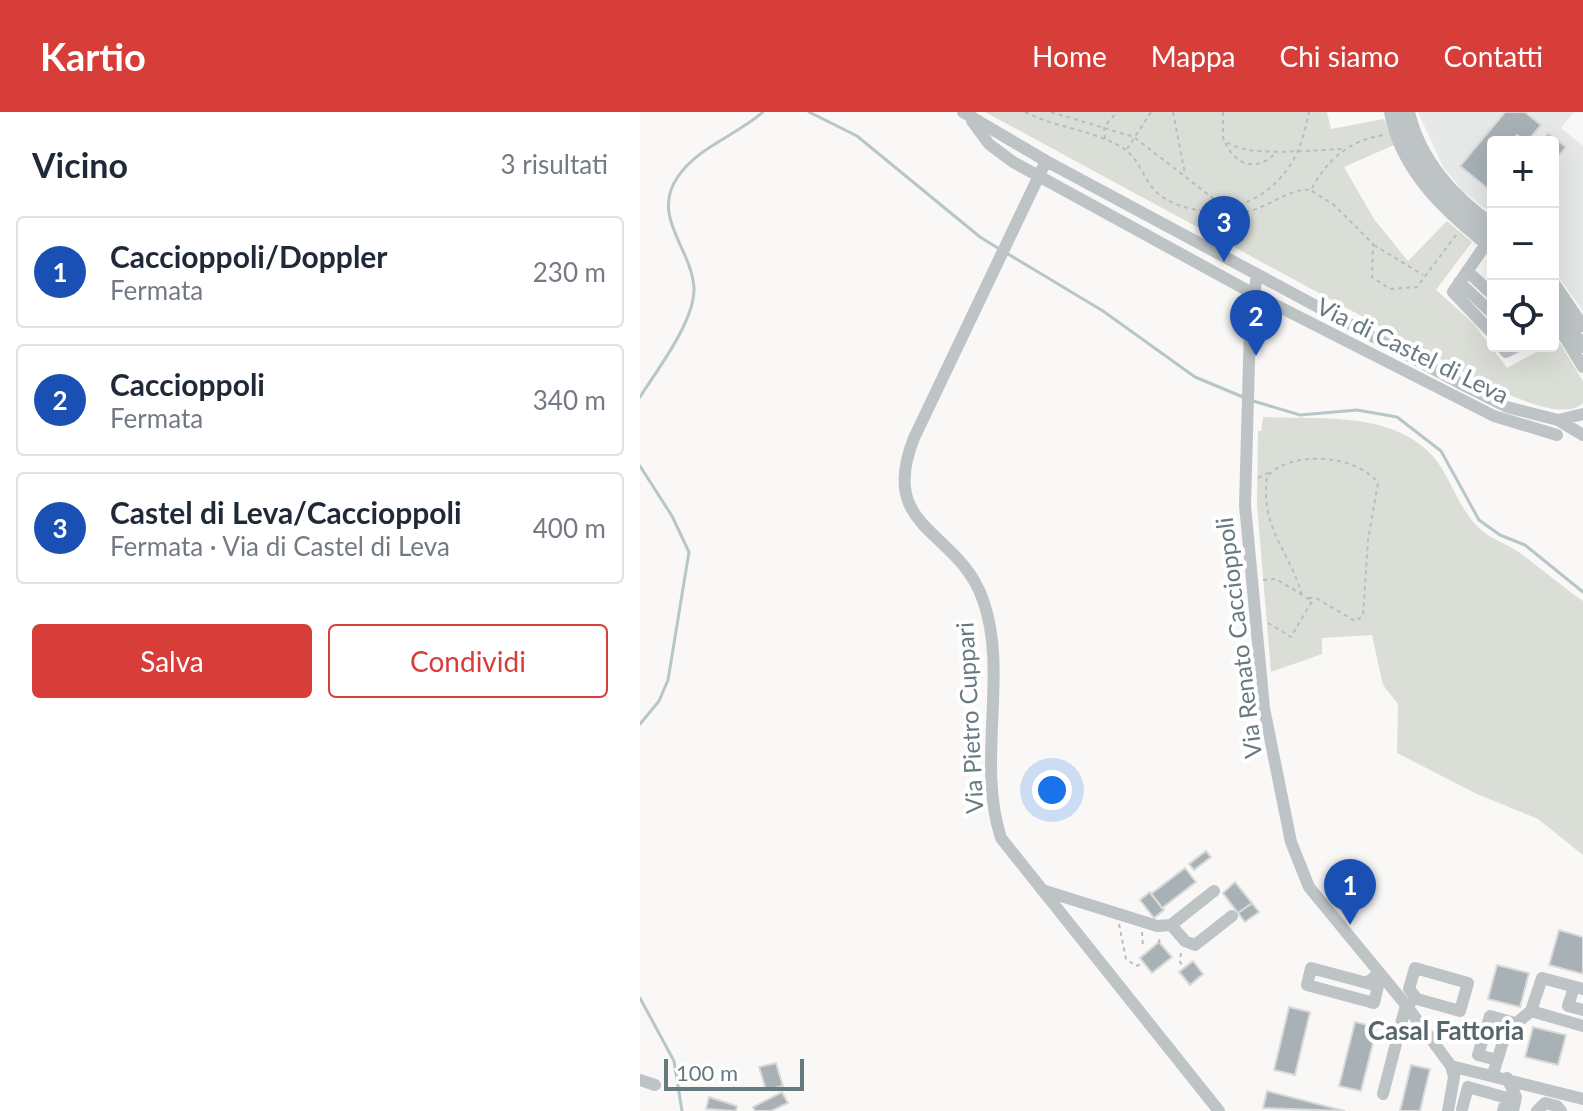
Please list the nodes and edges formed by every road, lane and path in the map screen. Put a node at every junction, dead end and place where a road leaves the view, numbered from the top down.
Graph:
1 (1025, 112) edge
2 (1051, 112) edge
3 (1117, 112) edge
4 (1151, 112) edge
5 (1173, 112) edge
6 (1223, 112) edge
7 (1309, 112) edge
8 (1390, 112) edge
9 (1400, 112) edge
10 (1409, 112) edge
11 (967, 116) edge
12 (1104, 127) junction
13 (1223, 138) junction
14 (1136, 139) junction
15 (1105, 140) junction
16 (1399, 141) junction
17 (1344, 149) junction
18 (1127, 150) junction
19 (1297, 151) junction
20 (1277, 152) junction
21 (1046, 161) junction
22 (1186, 175) junction
23 (1038, 177) junction
24 (1311, 190) junction
25 (1227, 210) junction
26 (1487, 219) edge
27 (1459, 231) dead end
28 (1487, 239) edge
29 (1487, 240) edge
30 (1373, 244) junction
31 (1487, 248) edge
32 (1257, 274) junction
33 (1424, 275) junction
34 (1463, 276) junction
35 (1487, 291) edge
36 (1559, 291) edge
37 (1254, 294) junction
38 (1487, 306) edge
39 (1559, 307) edge
40 (1583, 326) edge
41 (1487, 328) edge
42 (1559, 331) edge
43 (1583, 347) edge
44 (1583, 367) edge
45 (1583, 414) edge
46 (1558, 420) junction
47 (1557, 435) dead end
48 (1583, 435) edge
49 (1271, 472) junction
50 (1258, 478) dead end
51 (1263, 580) dead end
52 (1302, 595) junction
53 (1307, 598) junction
54 (1267, 622) dead end
55 (1042, 890) junction
56 (1214, 891) dead end
57 (1122, 916) junction
58 (1232, 916) dead end
59 (1146, 924) junction
60 (1171, 925) junction
61 (1185, 941) junction
62 (1143, 946) dead end
63 (1144, 963) dead end
64 (1184, 968) dead end
65 (1379, 973) junction
66 (1367, 983) junction
67 (1578, 988) edge
68 (1412, 1002) junction
69 (1583, 1010) edge
70 (1531, 1011) junction
71 (1515, 1023) junction
72 (1583, 1026) edge
73 (1497, 1060) junction
74 (1451, 1066) junction
75 (1493, 1074) junction
76 (1507, 1078) junction
77 (640, 1080) edge
78 (655, 1085) dead end
79 (1383, 1094) dead end
80 (1583, 1099) edge
81 (1458, 1109) edge
82 (1219, 1111) edge
83 (1503, 1111) edge
84 (1513, 1111) edge
85 (1537, 1111) edge
86 (1561, 1111) edge

1 - 15 path
2 - 12 path
3 - 12 path
4 - 14 path
5 - 22 path
6 - 13 path
7 - 19 path
8 - 16 street
9 - 28 street
10 - 26 street
11 - 21 street, Via di Castel di Leva
11 - 23 street, Via di Castel di Leva
12 - 14 path
12 - 15 path
13 - 20 path
13 - 20 path
14 - 18 path
14 - 22 path
15 - 18 path
16 - 17 path
16 - 29 street
17 - 19 path
17 - 24 path
18 - 25 path
19 - 20 path
19 - 25 path
21 - 23 street, Via Pietro Cuppari
21 - 32 street, Via di Castel di Leva
22 - 25 path
23 - 37 street, Via di Castel di Leva
23 - 55 street, Via Pietro Cuppari
24 - 25 path
24 - 30 path
27 - 33 path
30 - 33 path
30 - 33 path
31 - 34 street
32 - 37 street, Via Renato Caccioppoli
32 - 46 street, Via di Castel di Leva
34 - 35 street
34 - 38 street
34 - 41 street
36 - 40 street
37 - 47 street, Via di Castel di Leva
37 - 65 street, Via Renato Caccioppoli
39 - 43 street
42 - 44 street
45 - 46 street, Via di Castel di Leva
46 - 48 street, Via di Castel di Leva
49 - 50 path
49 - 52 path
49 - 53 path
51 - 52 path
52 - 53 path
53 - 54 path
55 - 57 street
55 - 82 street, Via Pietro Cuppari
56 - 60 street
57 - 59 street
57 - 63 path
58 - 61 street
59 - 60 street
59 - 62 path
60 - 61 street
61 - 64 path
65 - 66 street
65 - 68 street, Via Renato Caccioppoli
66 - 66 street
67 - 69 street
67 - 70 street
68 - 68 street
68 - 74 street, Via Renato Caccioppoli
68 - 79 street
70 - 71 street
70 - 72 street
71 - 73 street
71 - 73 street
73 - 75 street
74 - 75 street
74 - 81 street
75 - 76 street
76 - 80 street
76 - 84 street
77 - 78 street
81 - 83 street
85 - 86 street

